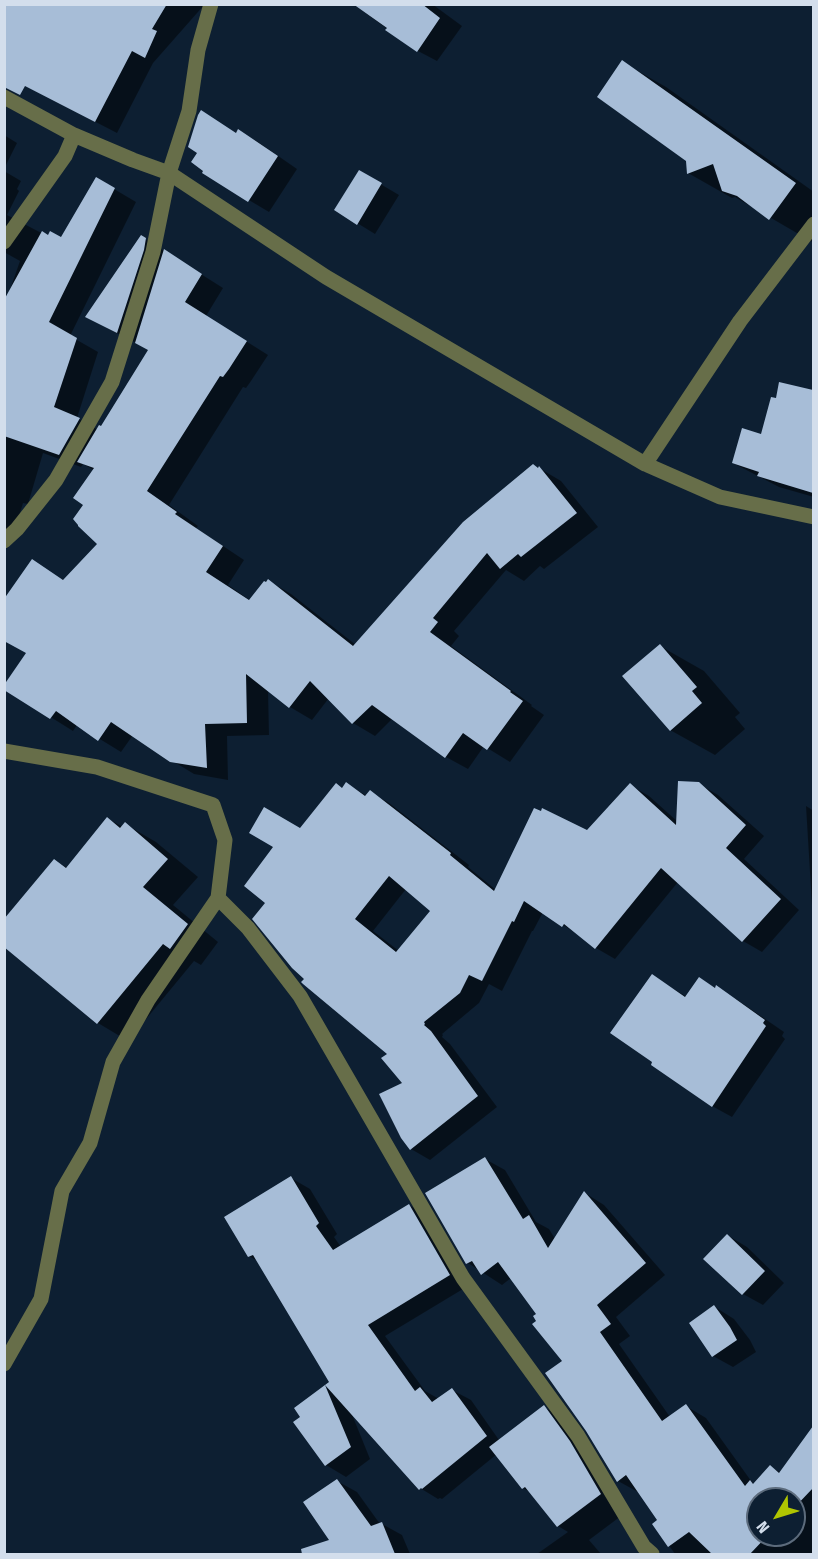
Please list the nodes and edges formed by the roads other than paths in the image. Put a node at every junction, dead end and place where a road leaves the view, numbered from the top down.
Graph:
1 (211, 4) edge
2 (4, 97) edge
3 (74, 135) junction
4 (169, 173) junction
5 (813, 224) edge
6 (4, 242) edge
7 (645, 464) junction
8 (813, 517) edge
9 (4, 542) edge
10 (4, 751) edge
11 (218, 898) junction
12 (4, 1364) edge
13 (652, 1554) edge

1 - 4 street
2 - 3 street
3 - 4 street
3 - 6 street
4 - 7 street
4 - 9 street
5 - 7 street
7 - 8 street
10 - 11 street
11 - 12 street
11 - 13 street

